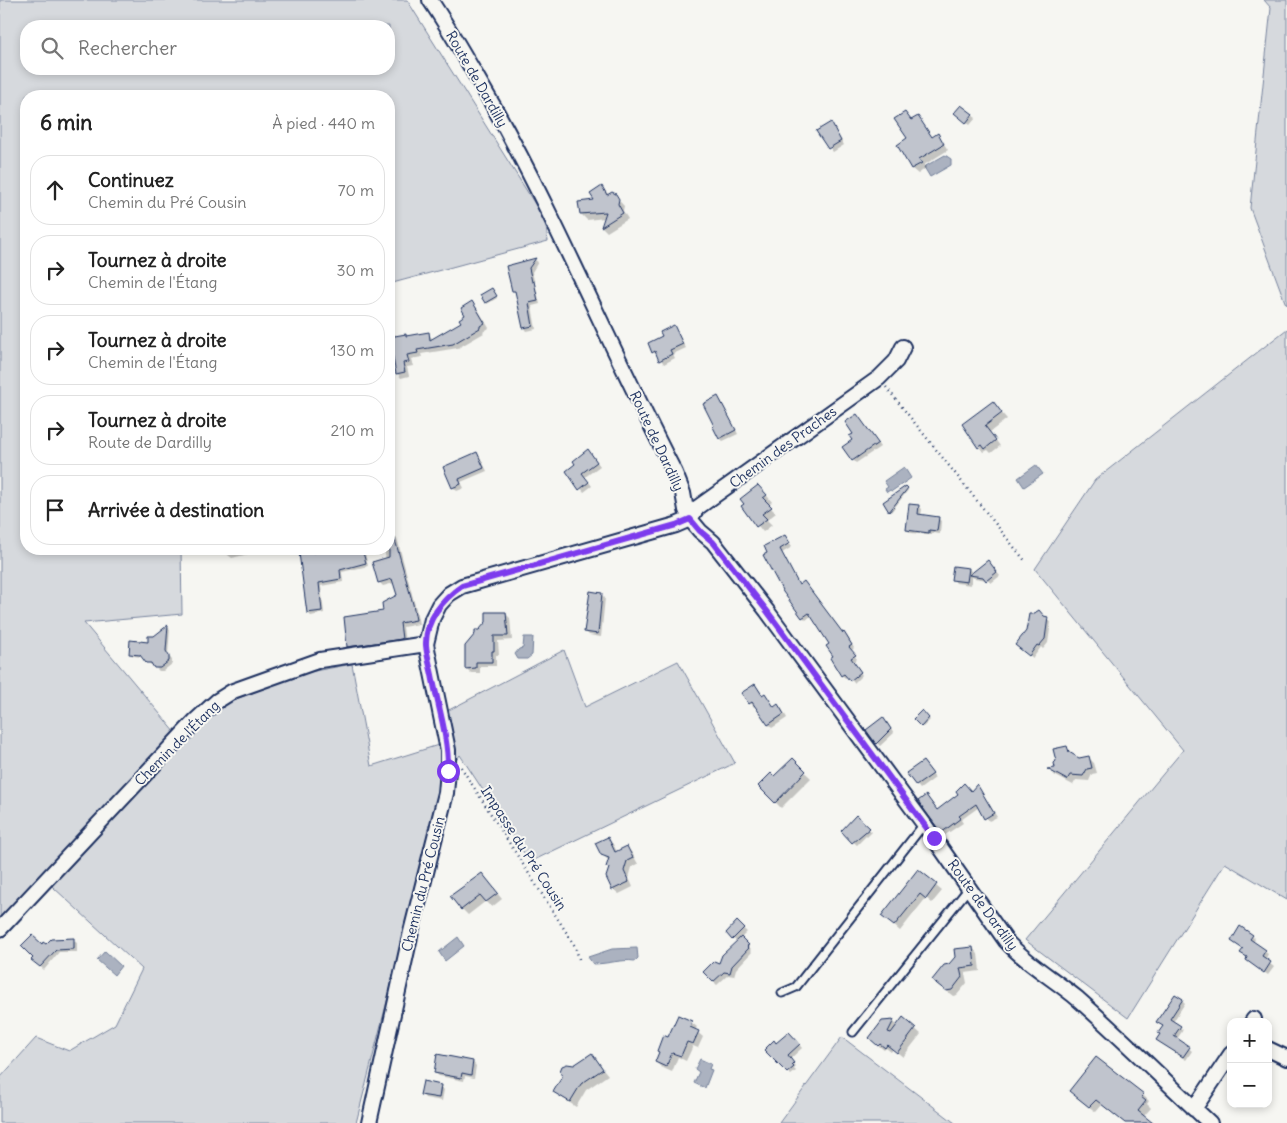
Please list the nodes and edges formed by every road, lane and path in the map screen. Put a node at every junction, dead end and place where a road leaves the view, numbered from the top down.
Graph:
1 (430, 0) edge
2 (903, 347) dead end
3 (879, 378) junction
4 (690, 519) junction
5 (1026, 562) dead end
6 (426, 644) junction
7 (448, 750) junction
8 (924, 824) junction
9 (969, 888) junction
10 (0, 929) edge
11 (579, 959) dead end
12 (782, 993) dead end
13 (853, 1032) dead end
14 (1272, 1051) edge
15 (1287, 1058) edge
16 (1227, 1060) edge
17 (1194, 1108) junction
18 (369, 1123) edge
19 (1210, 1123) edge

1 - 4 street, Route de Dardilly
2 - 3 street, Chemin des Praches
3 - 4 street, Chemin des Praches
3 - 5 path
4 - 6 street
4 - 8 street, Route de Dardilly
6 - 7 street, Chemin du Pré Cousin
6 - 10 street, Chemin de l'Étang
7 - 11 path, Impasse du Pré Cousin
7 - 18 street, Chemin du Pré Cousin
8 - 9 street, Route de Dardilly
8 - 12 lane
9 - 13 lane
9 - 17 street, Route de Dardilly
14 - 15 street
16 - 17 street
17 - 19 street, Route de Dardilly

